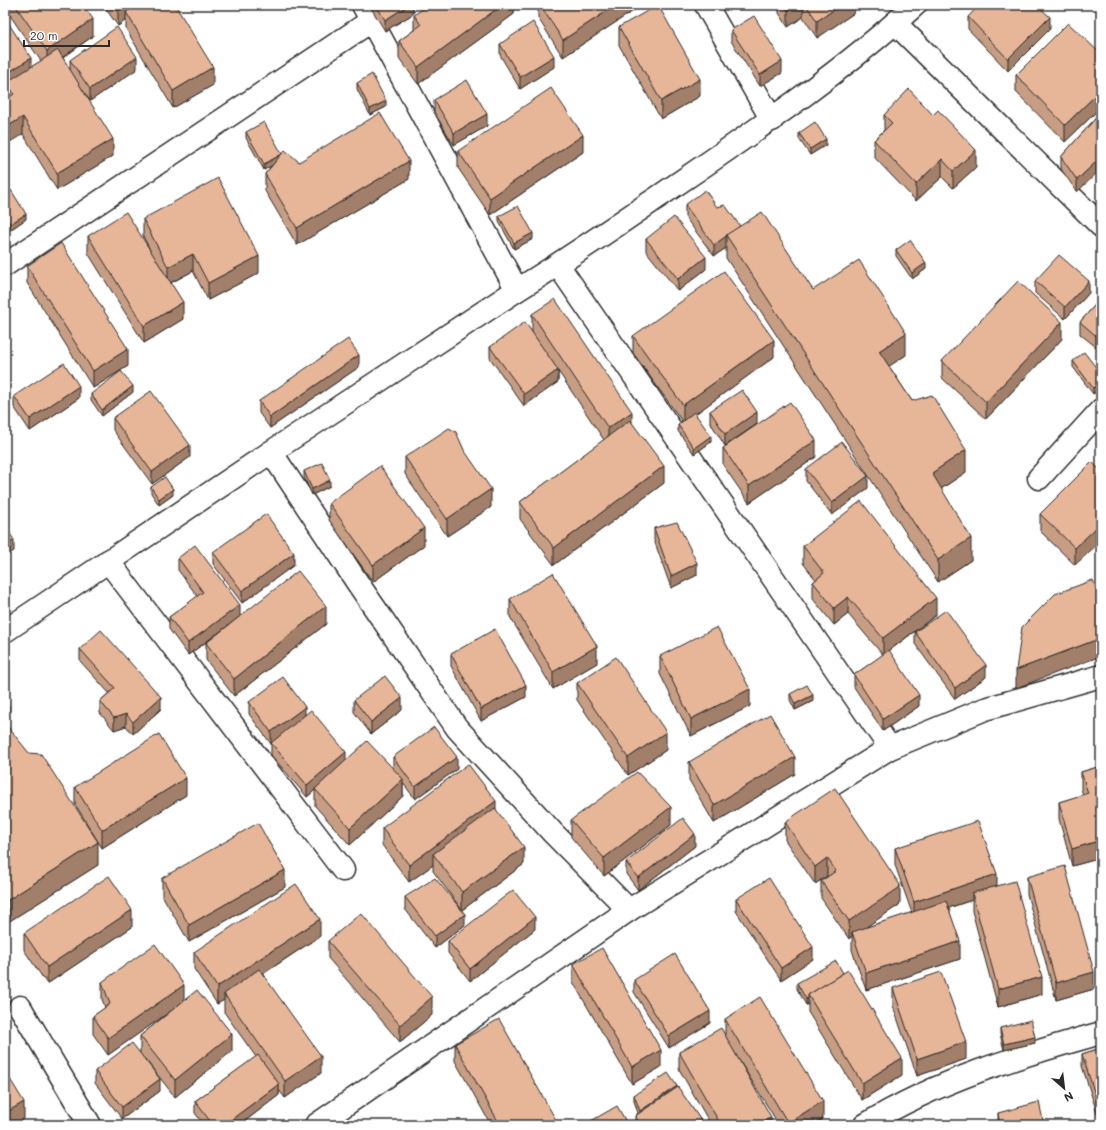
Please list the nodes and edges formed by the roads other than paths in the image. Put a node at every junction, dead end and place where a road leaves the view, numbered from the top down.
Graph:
1 (706, 5) edge
2 (915, 5) edge
3 (367, 13) edge
4 (895, 23) junction
5 (772, 120) junction
6 (1101, 226) edge
7 (5, 265) edge
8 (558, 265) junction
9 (517, 290) junction
10 (1101, 410) edge
11 (271, 452) junction
12 (1039, 478) dead end
13 (108, 562) junction
14 (5, 631) edge
15 (1101, 676) edge
16 (890, 748) junction
17 (343, 870) dead end
18 (629, 910) junction
19 (20, 1007) dead end
20 (1101, 1033) edge
21 (90, 1125) edge
22 (316, 1125) edge
23 (865, 1125) edge

1 - 5 street
2 - 4 street
3 - 7 street
3 - 9 street
4 - 5 street
4 - 6 street
5 - 8 street
8 - 9 street
8 - 16 street
9 - 11 street
10 - 12 street
11 - 13 street
11 - 18 street
13 - 14 street
13 - 17 street
15 - 16 street
16 - 18 street
18 - 22 street
19 - 21 street
20 - 23 street

